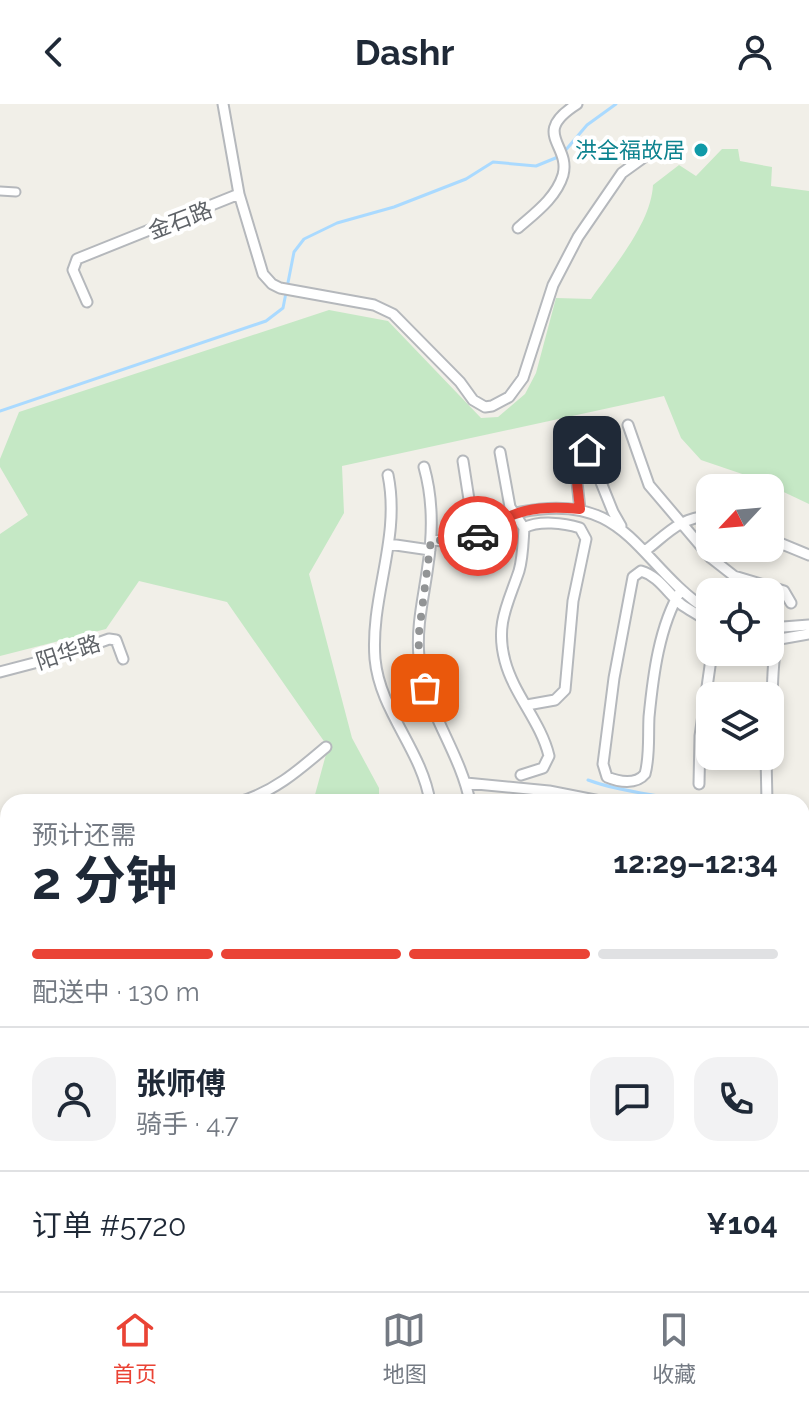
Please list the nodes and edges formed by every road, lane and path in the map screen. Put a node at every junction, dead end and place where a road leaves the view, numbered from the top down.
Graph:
1 (223, 104) edge
2 (577, 104) edge
3 (647, 155) dead end
4 (0, 191) edge
5 (16, 192) dead end
6 (239, 194) junction
7 (518, 228) dead end
8 (87, 302) dead end
9 (628, 425) dead end
10 (500, 452) dead end
11 (463, 461) dead end
12 (424, 467) dead end
13 (388, 475) dead end
14 (580, 509) junction
15 (513, 513) junction
16 (696, 517) edge
17 (681, 522) junction
18 (524, 528) junction
19 (625, 532) junction
20 (475, 538) junction
21 (389, 544) junction
22 (431, 545) junction
23 (784, 545) edge
24 (645, 551) junction
25 (809, 555) edge
26 (681, 590) junction
27 (675, 599) junction
28 (696, 601) edge
29 (791, 603) dead end
30 (696, 613) edge
31 (809, 625) edge
32 (784, 627) edge
33 (809, 634) edge
34 (123, 659) dead end
35 (710, 666) edge
36 (0, 672) edge
37 (774, 682) edge
38 (527, 705) junction
39 (326, 747) dead end
40 (766, 770) edge
41 (521, 775) dead end
42 (466, 783) junction
43 (699, 784) dead end
44 (263, 794) edge
45 (428, 794) edge
46 (468, 794) edge
47 (532, 794) edge
48 (767, 794) edge

1 - 6 street, 金石路
2 - 7 street
3 - 6 street
4 - 5 street
6 - 8 street, 金石路
9 - 17 street
10 - 15 street
11 - 20 street
12 - 22 street
13 - 21 street
14 - 15 street
14 - 19 street
14 - 19 street
15 - 18 street
15 - 20 street
16 - 17 street
17 - 24 street
17 - 29 street
18 - 38 street
18 - 38 street
19 - 24 street
20 - 22 street
21 - 22 street
21 - 45 street
22 - 42 street
23 - 25 street
24 - 26 street
26 - 27 street
26 - 28 street
27 - 27 street
27 - 30 street
31 - 32 street
33 - 37 street
34 - 36 street, 阳华路
35 - 43 street
38 - 41 street
39 - 44 street
40 - 48 street
42 - 46 street
42 - 47 street

